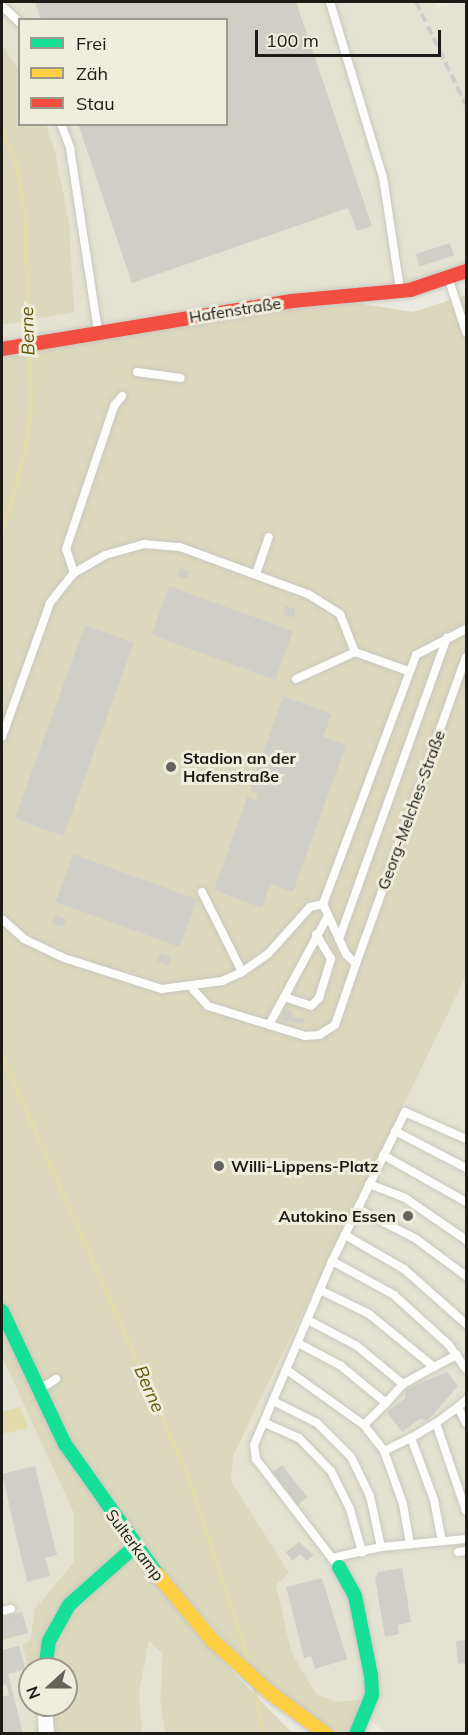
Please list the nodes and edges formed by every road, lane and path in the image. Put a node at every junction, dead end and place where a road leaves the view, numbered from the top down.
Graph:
1 (330, 2) edge
2 (2, 6) edge
3 (18, 21) edge
4 (62, 126) edge
5 (466, 275) edge
6 (448, 278) junction
7 (400, 292) junction
8 (98, 332) junction
9 (466, 333) edge
10 (2, 349) edge
11 (137, 372) dead end
12 (181, 378) dead end
13 (122, 396) dead end
14 (269, 537) dead end
15 (74, 573) junction
16 (256, 574) junction
17 (466, 629) edge
18 (447, 638) junction
19 (355, 652) junction
20 (466, 657) edge
21 (408, 671) junction
22 (296, 679) dead end
23 (2, 737) edge
24 (202, 892) dead end
25 (323, 904) junction
26 (328, 916) junction
27 (2, 919) edge
28 (316, 934) junction
29 (339, 939) junction
30 (356, 964) junction
31 (242, 972) junction
32 (191, 987) junction
33 (284, 997) junction
34 (269, 1025) junction
35 (395, 1131) junction
36 (466, 1139) edge
37 (383, 1155) junction
38 (466, 1168) edge
39 (369, 1184) junction
40 (466, 1202) edge
41 (358, 1209) junction
42 (345, 1234) junction
43 (466, 1240) edge
44 (332, 1261) junction
45 (466, 1276) edge
46 (320, 1290) junction
47 (2, 1311) edge
48 (308, 1320) junction
49 (466, 1324) edge
50 (298, 1343) junction
51 (457, 1355) junction
52 (434, 1367) junction
53 (466, 1369) edge
54 (287, 1370) junction
55 (56, 1379) dead end
56 (403, 1384) junction
57 (36, 1391) junction
58 (466, 1400) edge
59 (273, 1401) junction
60 (386, 1403) junction
61 (458, 1407) junction
62 (265, 1423) junction
63 (436, 1423) junction
64 (466, 1423) edge
65 (364, 1425) junction
66 (411, 1438) junction
67 (384, 1451) junction
68 (466, 1511) edge
69 (466, 1539) edge
70 (442, 1541) junction
71 (410, 1544) junction
72 (134, 1547) junction
73 (381, 1547) junction
74 (362, 1552) junction
75 (334, 1562) junction
76 (11, 1609) dead end
77 (2, 1611) edge
78 (47, 1657) edge
79 (45, 1717) edge
80 (46, 1734) edge
81 (326, 1734) edge
82 (356, 1734) edge

1 - 7 lane
2 - 3 lane
4 - 8 lane
5 - 6 street, Hafenstraße
6 - 7 street, Hafenstraße
6 - 9 lane
7 - 8 street, Hafenstraße
8 - 10 street, Hafenstraße
11 - 12 lane
13 - 15 lane
14 - 16 lane
15 - 16 lane
15 - 23 lane
16 - 19 lane
17 - 18 lane
18 - 21 lane
18 - 29 lane
19 - 21 lane
19 - 22 lane
20 - 30 lane, Georg-Melches-Straße
21 - 25 lane
24 - 31 lane
25 - 26 lane
25 - 31 lane
26 - 28 lane
26 - 29 lane
27 - 32 lane
28 - 33 lane
28 - 33 lane
29 - 30 lane
30 - 34 lane, Georg-Melches-Straße
31 - 32 lane
32 - 34 lane, Georg-Melches-Straße
33 - 34 lane
35 - 36 lane
35 - 37 lane
35 - 38 lane
37 - 39 lane
37 - 40 lane
39 - 41 lane
39 - 43 lane
41 - 42 lane
41 - 45 lane
42 - 44 lane
42 - 49 lane
44 - 46 lane
44 - 51 lane
46 - 48 lane
46 - 52 lane
47 - 57 street, Sulterkamp
48 - 50 lane
48 - 56 lane
50 - 54 lane
50 - 60 lane
51 - 52 lane
51 - 53 lane
52 - 56 lane
54 - 59 lane
54 - 65 lane
55 - 57 lane
56 - 60 lane
57 - 72 street, Sulterkamp
58 - 61 lane
59 - 62 lane
59 - 73 lane
60 - 65 lane
61 - 63 lane
61 - 64 lane
62 - 74 lane
62 - 75 lane
63 - 66 lane
63 - 68 lane
65 - 67 lane
66 - 67 lane
66 - 70 lane
67 - 71 lane
69 - 70 lane
70 - 71 lane
71 - 73 lane
72 - 78 street
72 - 81 street, Sulterkamp
73 - 74 lane
74 - 75 lane
75 - 82 street
76 - 77 lane
79 - 80 street

